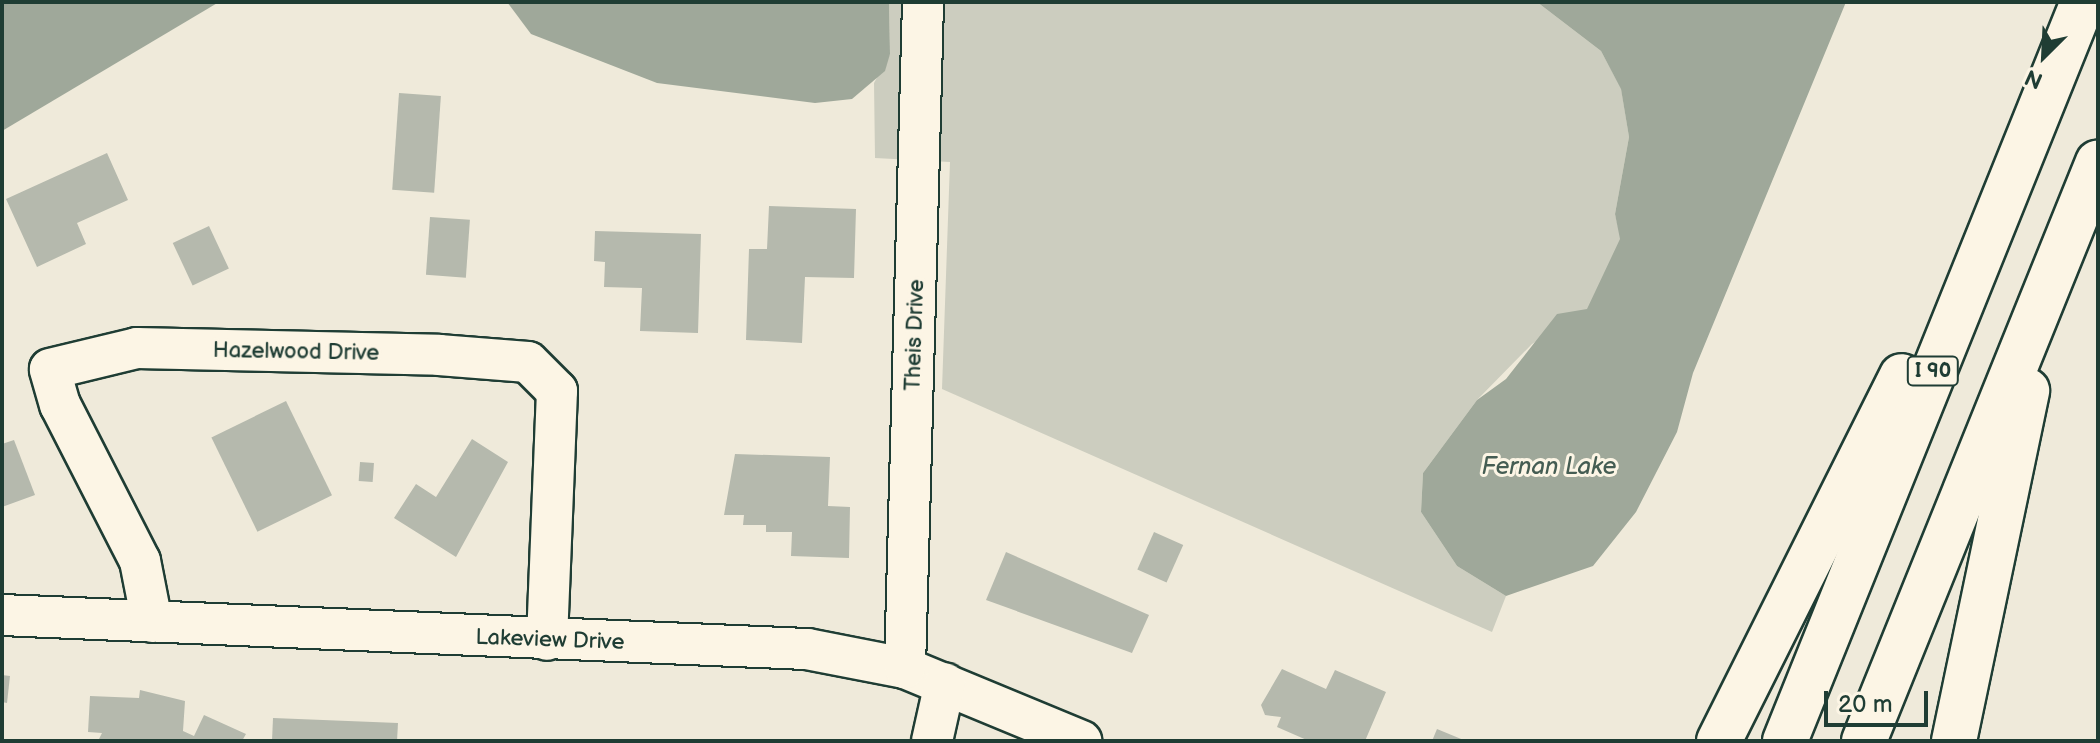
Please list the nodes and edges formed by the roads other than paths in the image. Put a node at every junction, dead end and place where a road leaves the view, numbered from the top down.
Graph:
1 (923, 2) edge
2 (2083, 2) edge
3 (2050, 81) junction
4 (2098, 162) edge
5 (2050, 280) junction
6 (2, 615) edge
7 (152, 622) junction
8 (547, 640) junction
9 (905, 668) junction
10 (945, 683) junction
11 (932, 741) edge
12 (1081, 741) edge
13 (1719, 741) edge
14 (1785, 741) edge
15 (1864, 741) edge
16 (1954, 741) edge

1 - 9 street, Theis Drive
2 - 3 highway, I 90
3 - 13 highway
3 - 14 highway, I 90
4 - 5 highway
5 - 15 highway
5 - 16 highway
6 - 7 street, Lakeview Drive
7 - 8 street, Lakeview Drive
7 - 8 street, Hazelwood Drive
8 - 9 street, Lakeview Drive
9 - 10 street, Lakeview Drive
10 - 11 street
10 - 12 street, Lakeview Drive

